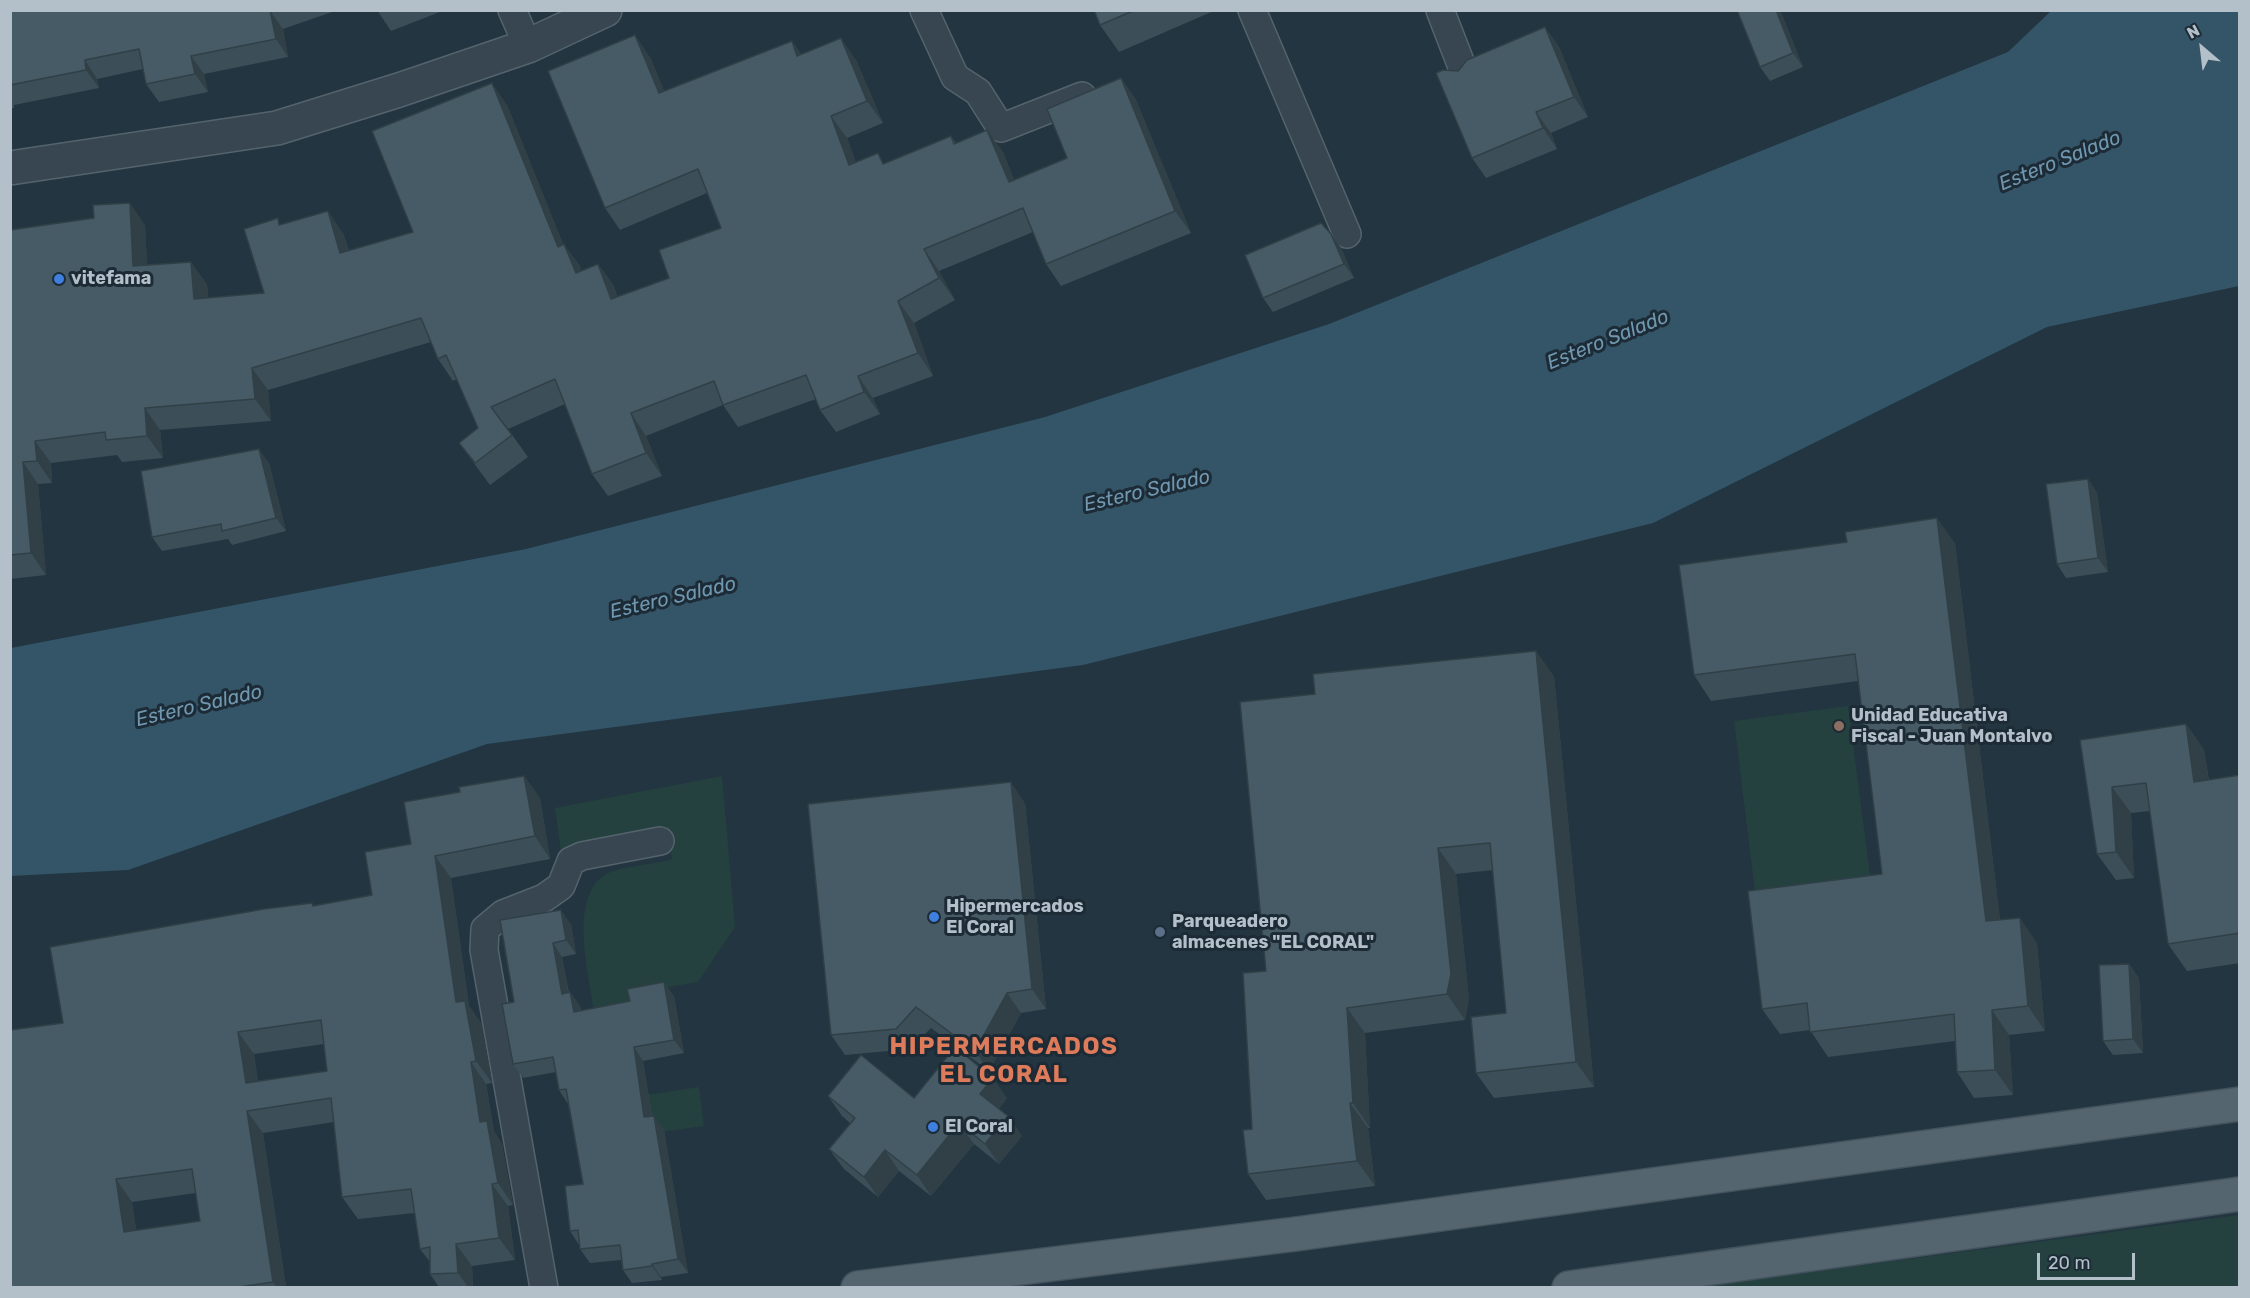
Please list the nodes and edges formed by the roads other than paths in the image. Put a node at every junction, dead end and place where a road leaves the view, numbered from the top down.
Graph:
1 (513, 10) edge
2 (605, 10) edge
3 (924, 10) edge
4 (1252, 10) edge
5 (1440, 10) edge
6 (528, 46) junction
7 (1466, 77) edge
8 (1108, 85) edge
9 (10, 168) edge
10 (1347, 234) dead end
11 (660, 841) dead end
12 (2240, 1104) edge
13 (2240, 1194) edge
14 (544, 1287) edge
15 (858, 1287) edge
16 (1569, 1287) edge

1 - 6 street
2 - 6 street
3 - 8 street
4 - 10 street
5 - 7 street
6 - 9 street
11 - 14 street
12 - 15 main road
13 - 16 main road

